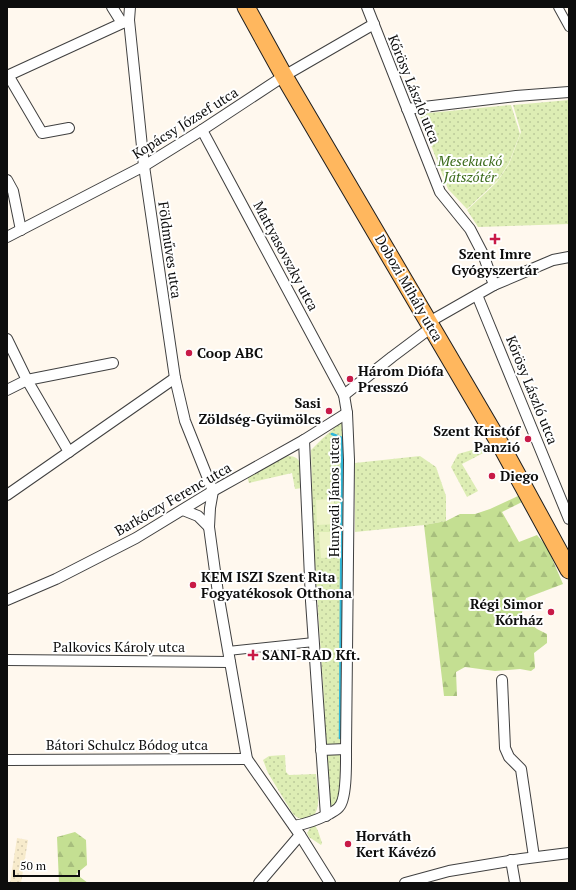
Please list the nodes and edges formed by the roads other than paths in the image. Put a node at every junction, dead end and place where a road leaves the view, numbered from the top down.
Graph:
1 (112, 7) edge
2 (130, 7) edge
3 (246, 7) edge
4 (367, 7) edge
5 (558, 7) edge
6 (126, 22) junction
7 (374, 24) junction
8 (569, 26) edge
9 (8, 76) edge
10 (284, 76) junction
11 (569, 92) edge
12 (407, 109) junction
13 (69, 128) dead end
14 (202, 130) junction
15 (144, 166) junction
16 (7, 180) edge
17 (21, 230) junction
18 (7, 236) edge
19 (569, 257) edge
20 (494, 285) junction
21 (477, 295) junction
22 (430, 324) junction
23 (7, 339) edge
24 (113, 363) dead end
25 (175, 378) junction
26 (27, 380) junction
27 (7, 390) edge
28 (344, 395) junction
29 (347, 413) junction
30 (304, 440) junction
31 (69, 452) junction
32 (214, 491) junction
33 (7, 495) edge
34 (183, 510) junction
35 (569, 519) edge
36 (209, 527) junction
37 (569, 570) edge
38 (7, 600) edge
39 (314, 642) junction
40 (228, 651) junction
41 (7, 660) edge
42 (230, 662) junction
43 (502, 680) dead end
44 (346, 749) junction
45 (321, 750) junction
46 (247, 758) junction
47 (7, 760) edge
48 (326, 816) junction
49 (294, 826) junction
50 (300, 835) junction
51 (569, 853) edge
52 (534, 857) junction
53 (511, 860) junction
54 (329, 882) edge
55 (259, 883) edge
56 (405, 883) edge
57 (515, 883) edge

1 - 6 street, Földműves utca
2 - 6 street, Földműves utca
3 - 10 main road, Dobozi Mihály utca
4 - 7 street, Kőrösy László utca
5 - 8 street
6 - 9 street
6 - 15 street, Földműves utca
7 - 10 street, Kopácsy József utca
7 - 12 street, Kőrösy László utca
9 - 13 street
10 - 14 street, Kopácsy József utca
10 - 22 main road, Dobozi Mihály utca
11 - 12 street
12 - 20 street, Kőrösy László utca
14 - 15 street, Kopácsy József utca
14 - 28 street, Mattyasovszky utca
15 - 17 street, Kopácsy József utca
15 - 25 street, Földműves utca
16 - 17 street
17 - 18 street, Kopácsy József utca
19 - 20 street
20 - 21 street
21 - 22 street
21 - 35 street, Kőrösy László utca
22 - 28 street
22 - 37 main road, Dobozi Mihály utca
23 - 26 street
24 - 26 street
25 - 31 street
25 - 32 street, Földműves utca
26 - 27 street
26 - 31 street
28 - 29 street, Mattyasovszky utca
29 - 30 street, Barkóczy Ferenc utca
29 - 44 street, Hunyadi János utca
30 - 32 street, Barkóczy Ferenc utca
30 - 39 street, Hunyadi János utca
31 - 33 street
32 - 34 street, Barkóczy Ferenc utca
32 - 36 street
34 - 36 street
34 - 38 street, Barkóczy Ferenc utca
36 - 40 street
39 - 40 street
39 - 45 street, Hunyadi János utca
40 - 42 street
41 - 42 street, Palkovics Károly utca
42 - 46 street
43 - 52 street
44 - 45 street
44 - 48 street, Hunyadi János utca
45 - 48 street, Hunyadi János utca
46 - 47 street, Bátori Schulcz Bódog utca
46 - 49 street
48 - 49 street, Hunyadi János utca
49 - 50 street
50 - 54 street
50 - 55 street
51 - 52 street
52 - 53 street
53 - 56 street
53 - 57 street

